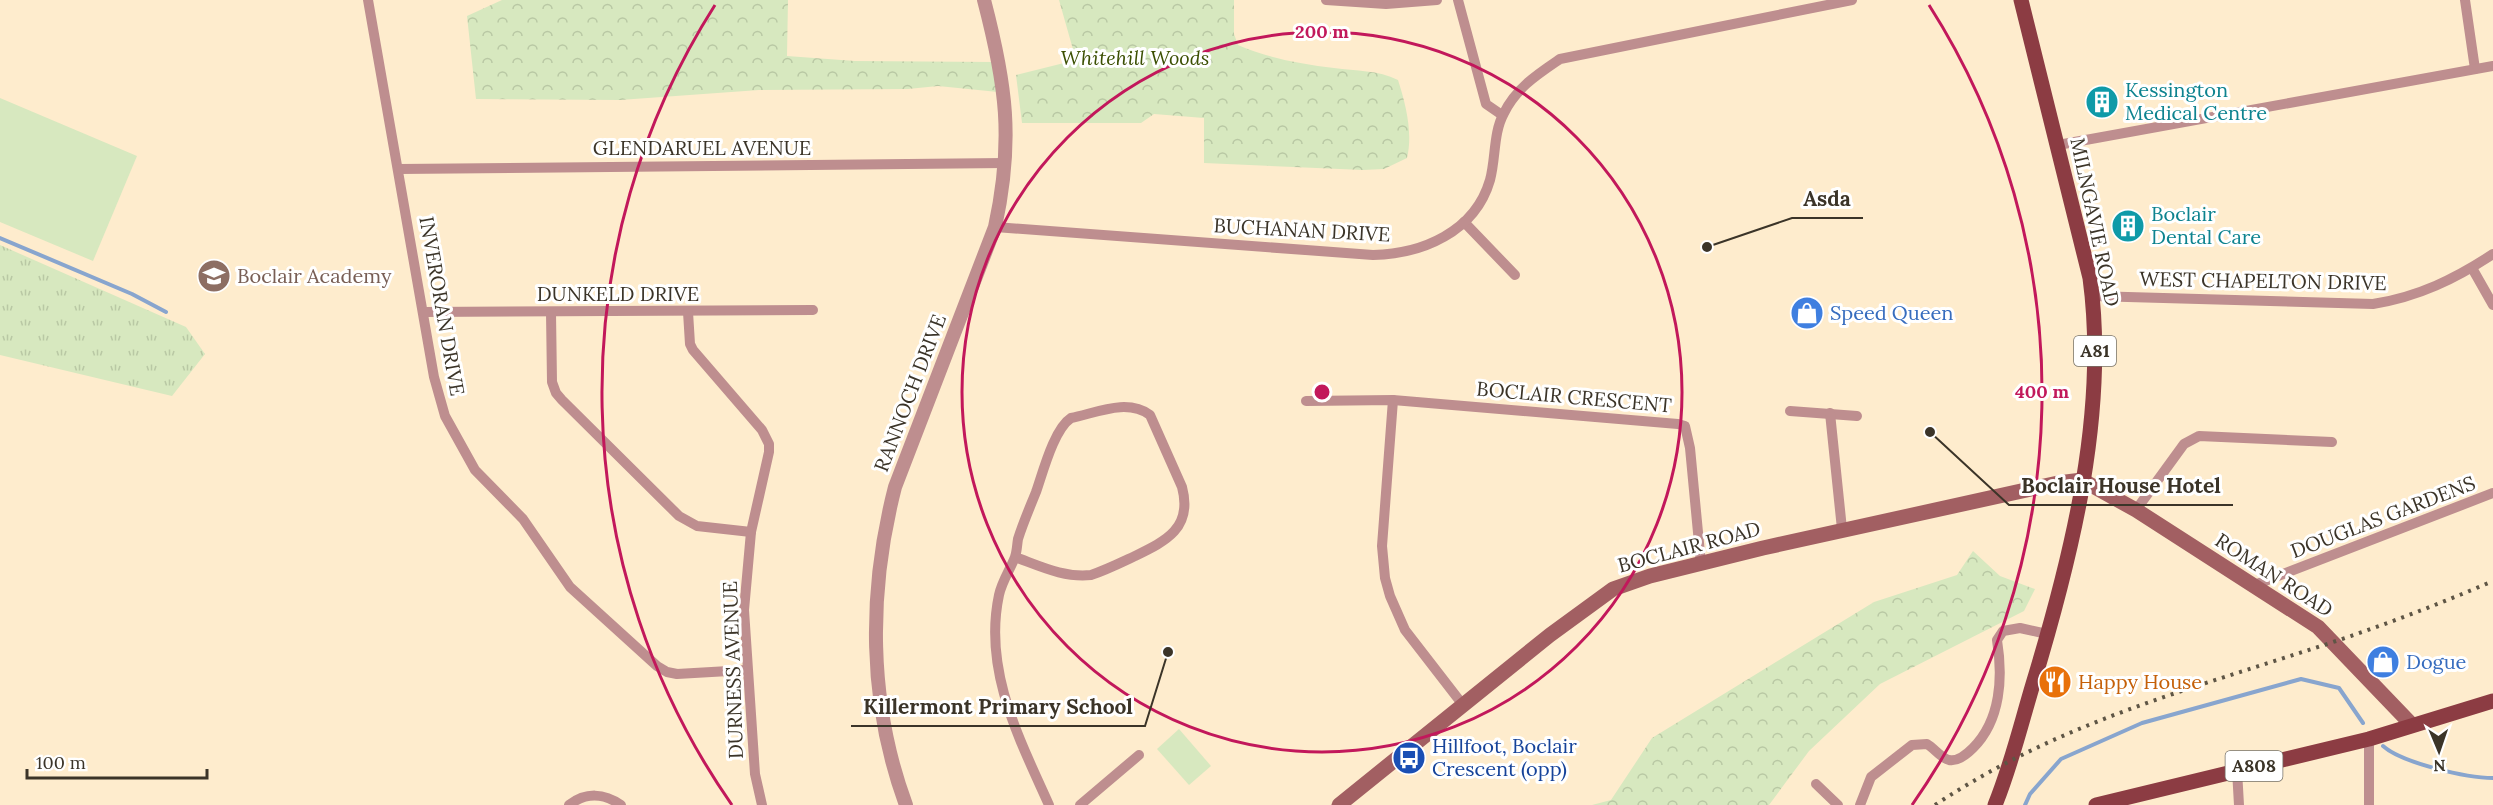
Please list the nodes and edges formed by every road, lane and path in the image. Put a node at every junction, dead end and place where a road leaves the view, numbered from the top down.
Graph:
1 (368, 0) edge
2 (984, 0) edge
3 (1326, 0) edge
4 (1437, 0) edge
5 (1458, 0) edge
6 (1852, 0) edge
7 (2021, 0) edge
8 (2465, 0) edge
9 (2493, 66) edge
10 (2475, 69) junction
11 (1502, 115) junction
12 (2058, 145) junction
13 (1005, 164) junction
14 (399, 169) junction
15 (1464, 222) junction
16 (995, 227) junction
17 (2493, 254) edge
18 (2472, 268) junction
19 (1515, 275) dead end
20 (2092, 296) junction
21 (2493, 305) edge
22 (813, 310) dead end
23 (424, 312) junction
24 (687, 312) junction
25 (551, 313) junction
26 (1393, 400) junction
27 (1306, 401) dead end
28 (1790, 411) dead end
29 (1830, 413) junction
30 (1857, 416) dead end
31 (2332, 442) dead end
32 (2082, 480) junction
33 (2493, 494) edge
34 (2136, 510) junction
35 (1842, 529) junction
36 (751, 532) junction
37 (1015, 557) junction
38 (1701, 564) junction
39 (2252, 586) junction
40 (2047, 634) junction
41 (746, 670) junction
42 (2493, 701) edge
43 (1463, 705) junction
44 (2412, 725) junction
45 (2368, 739) junction
46 (1139, 755) dead end
47 (2237, 770) junction
48 (1816, 784) dead end
49 (1997, 800) edge
50 (569, 805) edge
51 (621, 805) edge
52 (762, 805) edge
53 (906, 805) edge
54 (1049, 805) edge
55 (1080, 805) edge
56 (1339, 805) edge
57 (1838, 805) edge
58 (1860, 805) edge
59 (2096, 805) edge
60 (2239, 805) edge
61 (2369, 805) edge

1 - 14 street, INVERORAN DRIVE
2 - 13 street, RANNOCH DRIVE
3 - 4 street
5 - 11 street
6 - 11 street, BUCHANAN DRIVE
7 - 12 main road, MILNGAVIE ROAD / A81
8 - 10 street
9 - 10 street
10 - 12 street
11 - 15 street, BUCHANAN DRIVE
12 - 20 main road, MILNGAVIE ROAD / A81
13 - 14 street, GLENDARUEL AVENUE
13 - 16 street, RANNOCH DRIVE
14 - 23 street, INVERORAN DRIVE
15 - 16 street, BUCHANAN DRIVE
15 - 19 street
16 - 53 street, RANNOCH DRIVE
17 - 18 street, WEST CHAPELTON DRIVE
18 - 20 street, WEST CHAPELTON DRIVE
18 - 21 street
20 - 32 main road, MILNGAVIE ROAD / A81
22 - 24 street, DUNKELD DRIVE
23 - 25 street, DUNKELD DRIVE
23 - 41 street, INVERORAN DRIVE
24 - 25 street, DUNKELD DRIVE
24 - 36 street, DURNESS AVENUE
25 - 36 street
26 - 27 street, BOCLAIR CRESCENT
26 - 38 street, BOCLAIR CRESCENT
26 - 43 street
28 - 29 street
29 - 30 street
29 - 35 street
31 - 34 street
32 - 34 main road, ROMAN ROAD
32 - 35 main road, BOCLAIR ROAD
32 - 40 main road, MILNGAVIE ROAD / A81
33 - 39 street, DOUGLAS GARDENS
34 - 39 main road, ROMAN ROAD
35 - 38 main road, BOCLAIR ROAD
36 - 41 street, DURNESS AVENUE
37 - 37 street
37 - 54 street
38 - 43 main road, BOCLAIR ROAD
39 - 44 main road, ROMAN ROAD
40 - 49 main road, MILNGAVIE ROAD / A81
40 - 58 street
41 - 52 street, DURNESS AVENUE
42 - 44 main road, A808
43 - 56 main road, BOCLAIR ROAD
44 - 45 main road, A808
45 - 47 main road, A808
45 - 61 street
46 - 55 street
47 - 59 main road, A808
47 - 60 street
48 - 57 street
50 - 51 street

